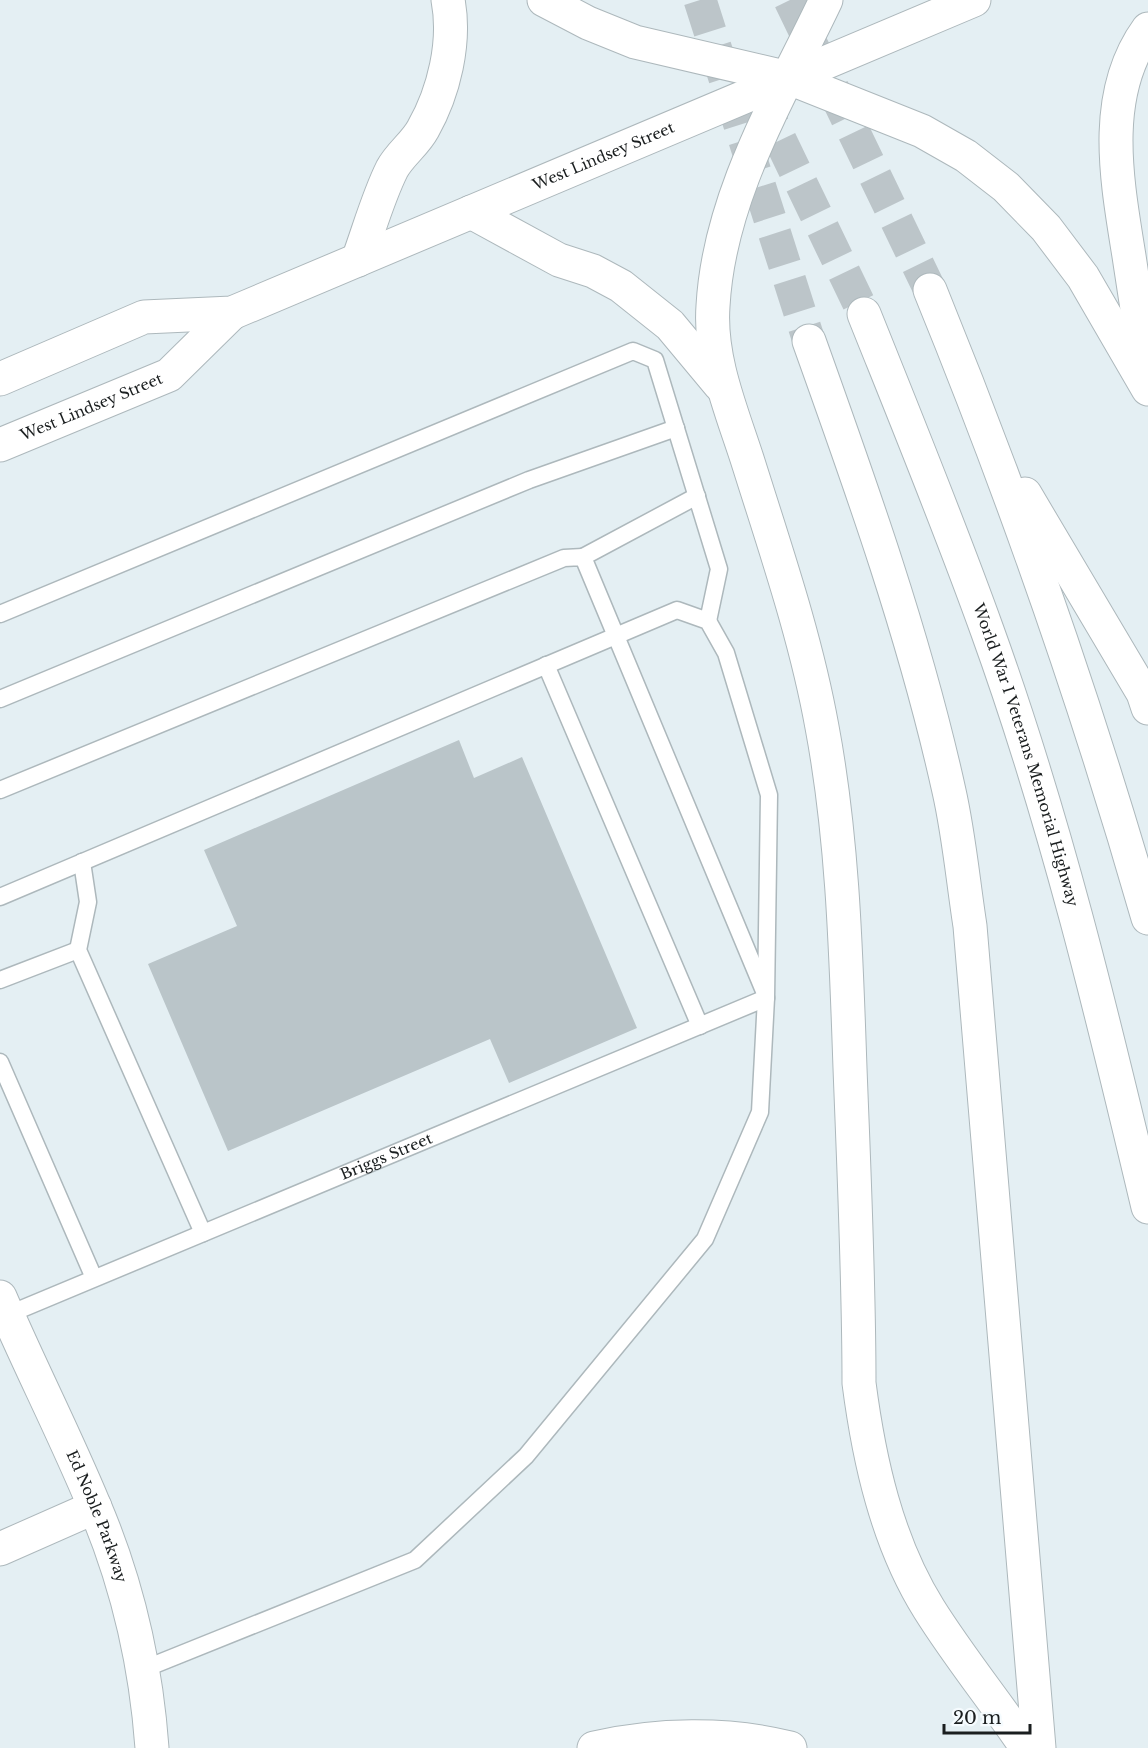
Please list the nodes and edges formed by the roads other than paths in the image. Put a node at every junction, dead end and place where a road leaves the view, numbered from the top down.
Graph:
1 (448, 0) edge
2 (544, 0) edge
3 (826, 0) edge
4 (974, 0) edge
5 (1148, 29) edge
6 (789, 78) junction
7 (471, 212) junction
8 (358, 260) junction
9 (930, 290) tunnel mouth
10 (232, 313) junction
11 (864, 314) tunnel mouth
12 (809, 340) tunnel mouth
13 (0, 379) edge
14 (1148, 382) edge
15 (1148, 389) edge
16 (725, 391) junction
17 (985, 424) junction
18 (676, 428) junction
19 (0, 445) edge
20 (697, 496) junction
21 (583, 557) junction
22 (0, 614) edge
23 (708, 621) junction
24 (617, 635) junction
25 (546, 665) junction
26 (0, 699) edge
27 (1148, 708) edge
28 (0, 790) edge
29 (82, 862) junction
30 (0, 897) edge
31 (1148, 918) edge
32 (78, 950) junction
33 (0, 980) edge
34 (766, 998) junction
35 (700, 1026) junction
36 (0, 1062) edge
37 (1148, 1207) edge
38 (202, 1233) junction
39 (94, 1278) junction
40 (4, 1306) edge
41 (95, 1507) junction
42 (0, 1549) edge
43 (144, 1669) junction
44 (152, 1748) edge
45 (594, 1748) edge
46 (790, 1748) edge
47 (1027, 1748) edge
48 (1039, 1748) edge

1 - 8 main road
2 - 6 main road
3 - 6 main road
4 - 6 main road, West Lindsey Street
5 - 14 main road
6 - 7 main road, West Lindsey Street
6 - 15 main road
6 - 16 main road
7 - 8 main road, West Lindsey Street
7 - 16 main road
8 - 10 main road, West Lindsey Street
9 - 17 main road
10 - 13 main road, West Lindsey Street
10 - 19 main road, West Lindsey Street
11 - 37 main road, World War I Veterans Memorial Highway
12 - 48 main road
16 - 47 main road
17 - 27 main road
17 - 31 main road
18 - 20 lane
18 - 22 lane
18 - 26 lane
20 - 21 lane
20 - 23 lane
21 - 24 lane
21 - 28 lane
23 - 24 lane
23 - 34 lane
24 - 25 lane
24 - 34 lane
25 - 29 lane
25 - 35 lane
29 - 30 lane
29 - 32 lane
32 - 33 lane
32 - 38 lane
34 - 35 lane, Briggs Street
34 - 43 lane
35 - 38 lane, Briggs Street
36 - 39 lane
38 - 39 lane, Briggs Street
39 - 40 lane, Briggs Street
40 - 41 main road, Ed Noble Parkway
41 - 42 main road
41 - 43 main road, Ed Noble Parkway
43 - 44 main road, Ed Noble Parkway
45 - 46 main road

